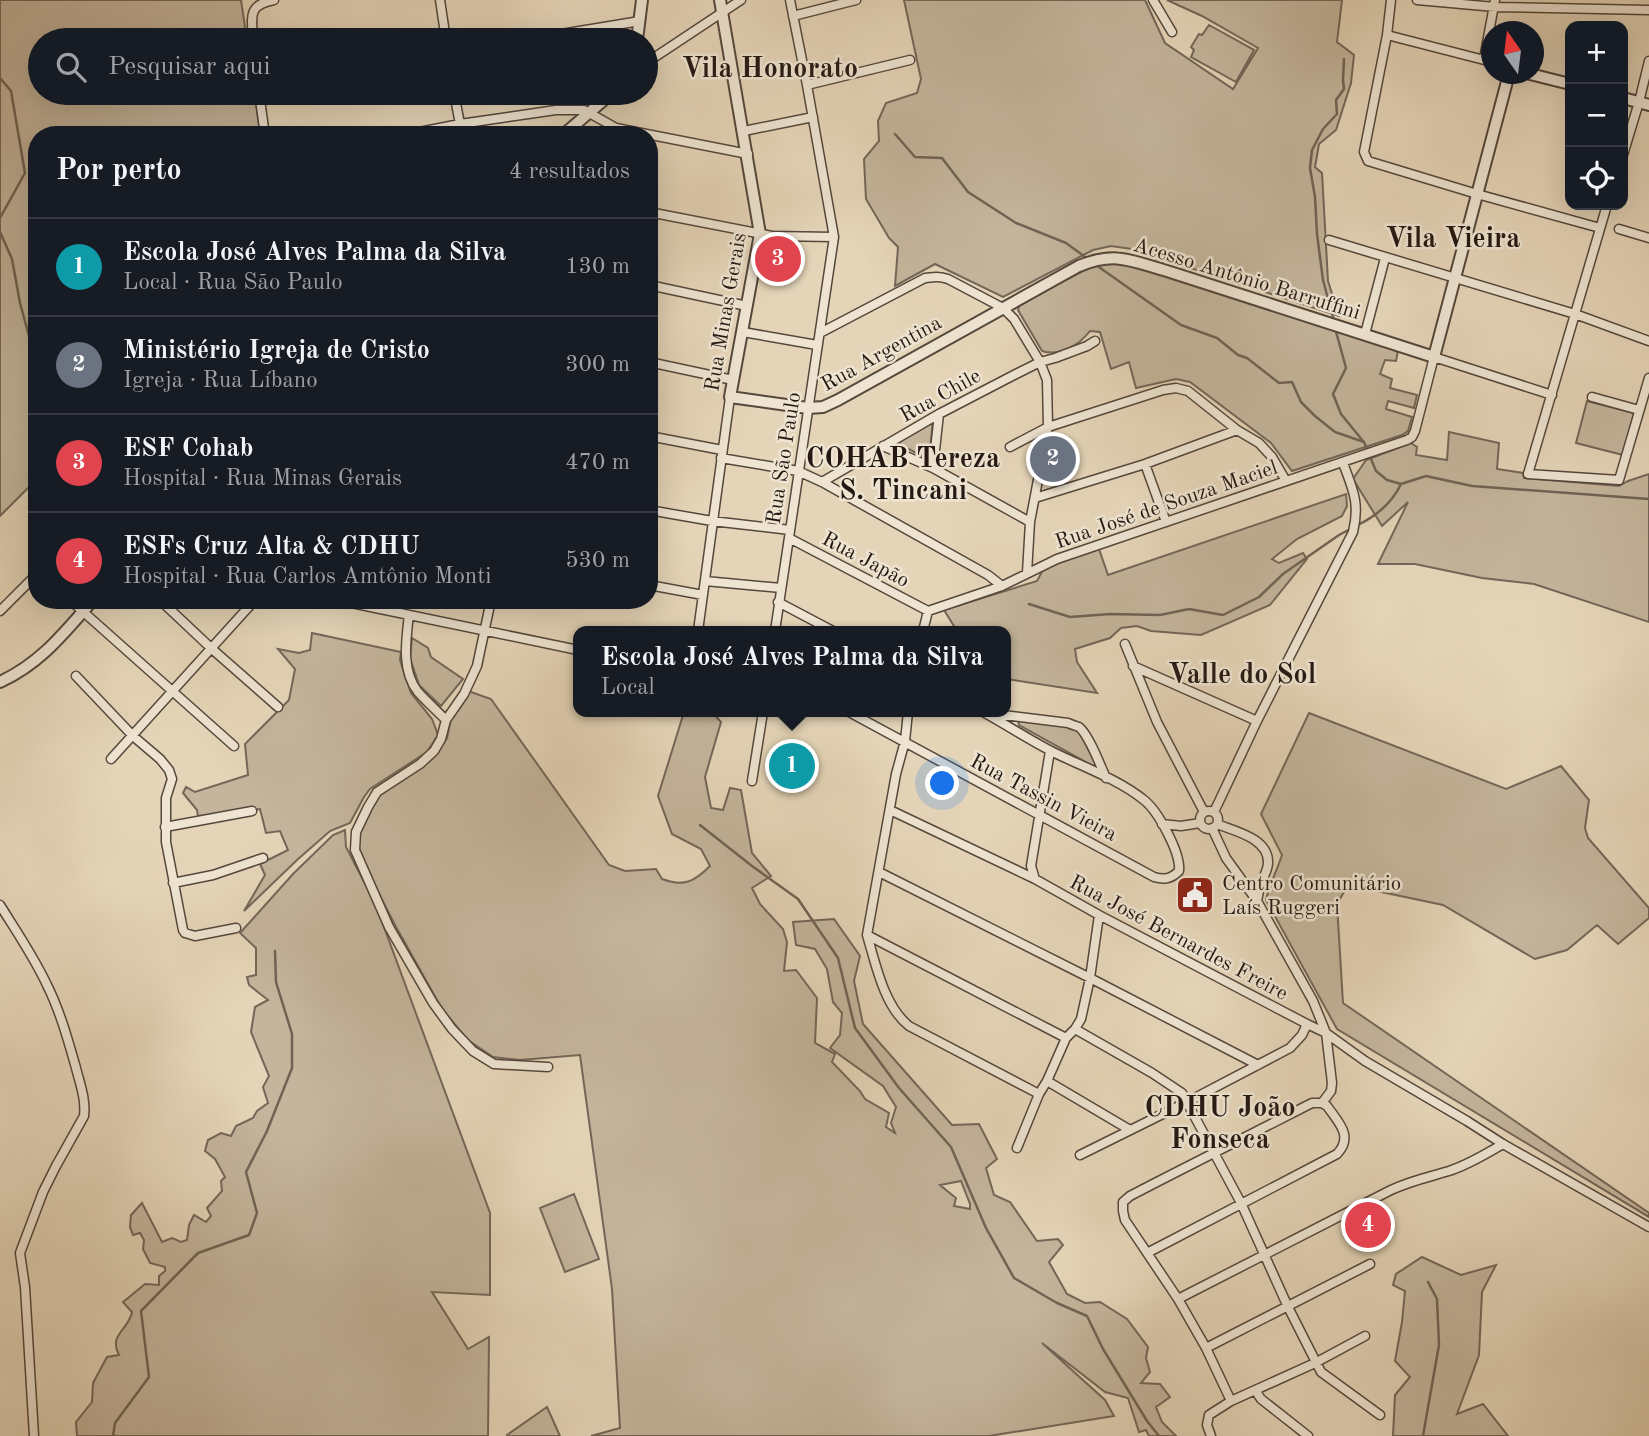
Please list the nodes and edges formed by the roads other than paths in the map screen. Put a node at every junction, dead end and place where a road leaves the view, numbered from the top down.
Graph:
1 (274, 0) edge
2 (440, 0) edge
3 (642, 0) edge
4 (741, 0) edge
5 (790, 0) edge
6 (856, 0) edge
7 (1153, 0) edge
8 (1391, 0) edge
9 (1417, 0) edge
10 (1495, 3) edge
11 (1569, 5) edge
12 (721, 6) edge
13 (1649, 10) edge
14 (793, 16) junction
15 (640, 21) junction
16 (1493, 21) edge
17 (253, 28) edge
18 (444, 28) edge
19 (598, 28) edge
20 (639, 28) edge
21 (1172, 32) dead end
22 (1387, 35) junction
23 (658, 54) edge
24 (1481, 58) edge
25 (910, 60) dead end
26 (1649, 61) edge
27 (1544, 78) edge
28 (1565, 83) edge
29 (1506, 84) edge
30 (807, 85) junction
31 (1644, 104) edge
32 (261, 105) edge
33 (456, 105) edge
34 (597, 105) edge
35 (589, 112) junction
36 (813, 117) junction
37 (460, 124) junction
38 (264, 126) edge
39 (450, 126) edge
40 (573, 126) edge
41 (607, 126) edge
42 (744, 131) junction
43 (658, 139) edge
44 (1626, 147) edge
45 (748, 154) junction
46 (1477, 194) junction
47 (1605, 210) edge
48 (658, 214) edge
49 (1600, 228) junction
50 (1619, 229) dead end
51 (760, 234) junction
52 (834, 237) junction
53 (1649, 238) edge
54 (1329, 240) dead end
55 (1385, 258) junction
56 (1455, 279) junction
57 (658, 287) edge
58 (747, 306) junction
59 (1003, 307) junction
60 (1575, 314) junction
61 (743, 332) junction
62 (820, 332) junction
63 (1365, 334) junction
64 (1095, 341) dead end
65 (1649, 341) edge
66 (817, 345) junction
67 (1434, 357) junction
68 (1040, 362) junction
69 (658, 364) edge
70 (1649, 378) edge
71 (733, 380) junction
72 (1552, 395) junction
73 (730, 397) junction
74 (1592, 397) dead end
75 (808, 408) junction
76 (1639, 410) junction
77 (939, 414) junction
78 (1048, 427) junction
79 (1237, 430) junction
80 (658, 438) edge
81 (883, 446) junction
82 (1010, 447) dead end
83 (721, 454) junction
84 (1343, 463) junction
85 (1145, 464) junction
86 (933, 468) junction
87 (799, 471) junction
88 (1286, 481) junction
89 (822, 482) junction
90 (1035, 498) junction
91 (658, 512) edge
92 (712, 521) junction
93 (1030, 522) junction
94 (1166, 522) junction
95 (789, 534) junction
96 (1027, 573) junction
97 (705, 581) junction
98 (28, 583) edge
99 (1002, 586) junction
100 (658, 587) edge
101 (781, 588) junction
102 (703, 595) junction
103 (778, 602) junction
104 (79, 609) edge
105 (85, 609) edge
106 (170, 609) edge
107 (247, 609) edge
108 (380, 609) edge
109 (489, 609) edge
110 (0, 611) edge
111 (928, 611) junction
112 (82, 612) junction
113 (409, 615) junction
114 (699, 626) edge
115 (776, 626) edge
116 (824, 626) edge
117 (924, 626) edge
118 (485, 630) junction
119 (1125, 644) dead end
120 (212, 649) junction
121 (573, 649) edge
122 (1133, 666) junction
123 (76, 676) dead end
124 (0, 682) edge
125 (173, 691) junction
126 (278, 707) dead end
127 (1011, 715) edge
128 (763, 717) edge
129 (859, 717) edge
130 (907, 717) edge
131 (992, 717) edge
132 (446, 720) junction
133 (1257, 721) junction
134 (133, 736) junction
135 (905, 741) junction
136 (234, 746) dead end
137 (1050, 751) junction
138 (111, 759) dead end
139 (1106, 778) junction
140 (752, 781) dead end
141 (890, 810) junction
142 (252, 811) dead end
143 (1203, 812) junction
144 (1214, 812) junction
145 (1040, 816) junction
146 (1200, 823) junction
147 (1162, 824) junction
148 (1214, 826) junction
149 (165, 827) junction
150 (263, 858) dead end
151 (879, 872) junction
152 (1035, 879) junction
153 (173, 883) junction
154 (1257, 901) junction
155 (0, 905) edge
156 (1099, 915) junction
157 (236, 928) dead end
158 (867, 935) junction
159 (1090, 978) junction
160 (1307, 1024) junction
161 (1075, 1030) junction
162 (1326, 1033) junction
163 (1066, 1038) junction
164 (1258, 1065) junction
165 (548, 1067) dead end
166 (1047, 1081) junction
167 (1039, 1094) junction
168 (1187, 1102) junction
169 (1320, 1103) junction
170 (1130, 1130) junction
171 (1503, 1144) junction
172 (1017, 1148) dead end
173 (1214, 1153) junction
174 (1080, 1155) dead end
175 (1241, 1203) junction
176 (1649, 1227) edge
177 (1147, 1253) junction
178 (1265, 1254) junction
179 (1370, 1264) dead end
180 (1178, 1299) junction
181 (1288, 1307) junction
182 (1365, 1336) dead end
183 (1206, 1348) junction
184 (1315, 1363) junction
185 (1255, 1390) junction
186 (1231, 1401) junction
187 (1380, 1415) dead end
188 (34, 1436) edge
189 (1210, 1436) edge
190 (1308, 1436) edge

1 - 17 street
2 - 18 street
3 - 15 street
4 - 12 street
5 - 14 street, Rua São Paulo
6 - 14 street
7 - 21 street
8 - 22 street
9 - 10 street
10 - 11 street
10 - 16 street
11 - 13 street
12 - 23 street
12 - 42 street, Rua Minas Gerais
14 - 30 street, Rua São Paulo
15 - 19 street
15 - 20 street
22 - 24 street
22 - 46 street
25 - 30 street
26 - 31 street
27 - 28 street
29 - 46 street
30 - 36 street, Rua São Paulo
31 - 44 street
32 - 38 street
33 - 37 street
34 - 35 street
35 - 37 street
35 - 40 street
35 - 41 street
36 - 42 street
36 - 52 street, Rua São Paulo
37 - 39 street
42 - 45 street, Rua Minas Gerais
43 - 45 street
45 - 51 street, Rua Minas Gerais
46 - 49 street
46 - 56 street
47 - 49 street
48 - 51 street
49 - 60 street
50 - 53 street
51 - 52 street
51 - 58 street, Rua Minas Gerais
52 - 62 street, Rua São Paulo
54 - 55 street
55 - 56 street
55 - 63 street
56 - 60 street
56 - 67 street
57 - 58 street
58 - 61 street, Rua Minas Gerais
59 - 62 street
59 - 63 street, Acesso Antônio Barruffini
59 - 68 street
59 - 75 street, Rua Argentina
60 - 65 street
60 - 72 street
61 - 66 street
61 - 71 street, Rua Minas Gerais
62 - 66 street, Rua São Paulo
63 - 67 street, Acesso Antônio Barruffini
64 - 68 street, Rua Chile
66 - 75 street, Rua São Paulo
67 - 72 street
67 - 84 street, Rua José de Souza Maciel
68 - 77 street, Rua Chile
68 - 78 street
69 - 71 street
70 - 76 street
71 - 73 street, Rua Minas Gerais
72 - 76 street
73 - 75 street, Rua Argentina
73 - 83 street, Rua Minas Gerais
74 - 76 street
75 - 87 street, Rua São Paulo
77 - 81 street, Rua Chile
77 - 86 street
78 - 79 street
78 - 82 street
78 - 90 street
79 - 85 street
79 - 88 street
80 - 83 street
81 - 86 street
81 - 89 street, Rua Chile
83 - 87 street
83 - 92 street, Rua Minas Gerais
84 - 88 street, Rua José de Souza Maciel
84 - 133 street
85 - 90 street
85 - 94 street
86 - 93 street
87 - 89 street
87 - 95 street, Rua São Paulo
88 - 94 street, Rua José de Souza Maciel
89 - 99 street
90 - 93 street
91 - 92 street, Rua Japão
92 - 95 street, Rua Japão
92 - 97 street, Rua Minas Gerais
93 - 96 street
94 - 96 street, Rua José de Souza Maciel
95 - 101 street, Rua São Paulo
95 - 111 street, Rua Japão
96 - 99 street, Rua José de Souza Maciel
97 - 101 street
97 - 102 street, Rua Minas Gerais
98 - 110 street
99 - 111 street, Rua José de Souza Maciel
100 - 102 street
101 - 103 street, Rua São Paulo
102 - 114 street, Rua Minas Gerais
103 - 115 street, Rua São Paulo
103 - 116 street
104 - 112 street
105 - 112 street
106 - 120 street
107 - 120 street
108 - 113 street
109 - 118 street
111 - 117 street
112 - 124 street
112 - 125 street
113 - 118 street
113 - 132 street
118 - 121 street
118 - 132 street
119 - 122 street
120 - 125 street
120 - 126 street
122 - 133 street
122 - 143 street
123 - 134 street
125 - 134 street
125 - 136 street
127 - 139 street
128 - 140 street
129 - 135 street, Rua Tassin Vieira
130 - 135 street
131 - 137 street
132 - 165 street
133 - 144 street
134 - 138 street
134 - 149 street
135 - 141 street
135 - 145 street, Rua Tassin Vieira
137 - 139 street
137 - 145 street
139 - 147 street
141 - 151 street
141 - 152 street, Rua José Bernardes Freire
142 - 149 street
143 - 144 street
143 - 146 street
144 - 148 street
145 - 147 street, Rua Tassin Vieira
145 - 152 street
146 - 147 street
146 - 148 street
148 - 154 street
148 - 154 street
149 - 153 street
150 - 153 street
151 - 158 street
151 - 159 street
152 - 156 street, Rua José Bernardes Freire
153 - 157 street
154 - 162 street
155 - 188 street
156 - 159 street
156 - 160 street, Rua José Bernardes Freire
158 - 163 street
158 - 167 street
159 - 161 street
159 - 164 street
160 - 162 street, Rua José Bernardes Freire
160 - 164 street
161 - 163 street
161 - 168 street
162 - 169 street
162 - 171 street, Rua José Bernardes Freire
163 - 166 street
164 - 168 street
166 - 167 street
166 - 170 street
167 - 172 street
168 - 170 street
168 - 173 street
169 - 173 street
169 - 175 street
170 - 174 street
171 - 176 street, Rua José Bernardes Freire
171 - 178 street
173 - 175 street
173 - 177 street
175 - 177 street
175 - 178 street
177 - 180 street
178 - 180 street
178 - 181 street
179 - 181 street
180 - 183 street
181 - 183 street
181 - 184 street
182 - 184 street
183 - 186 street
184 - 185 street
184 - 187 street
185 - 186 street
185 - 190 street
186 - 189 street

